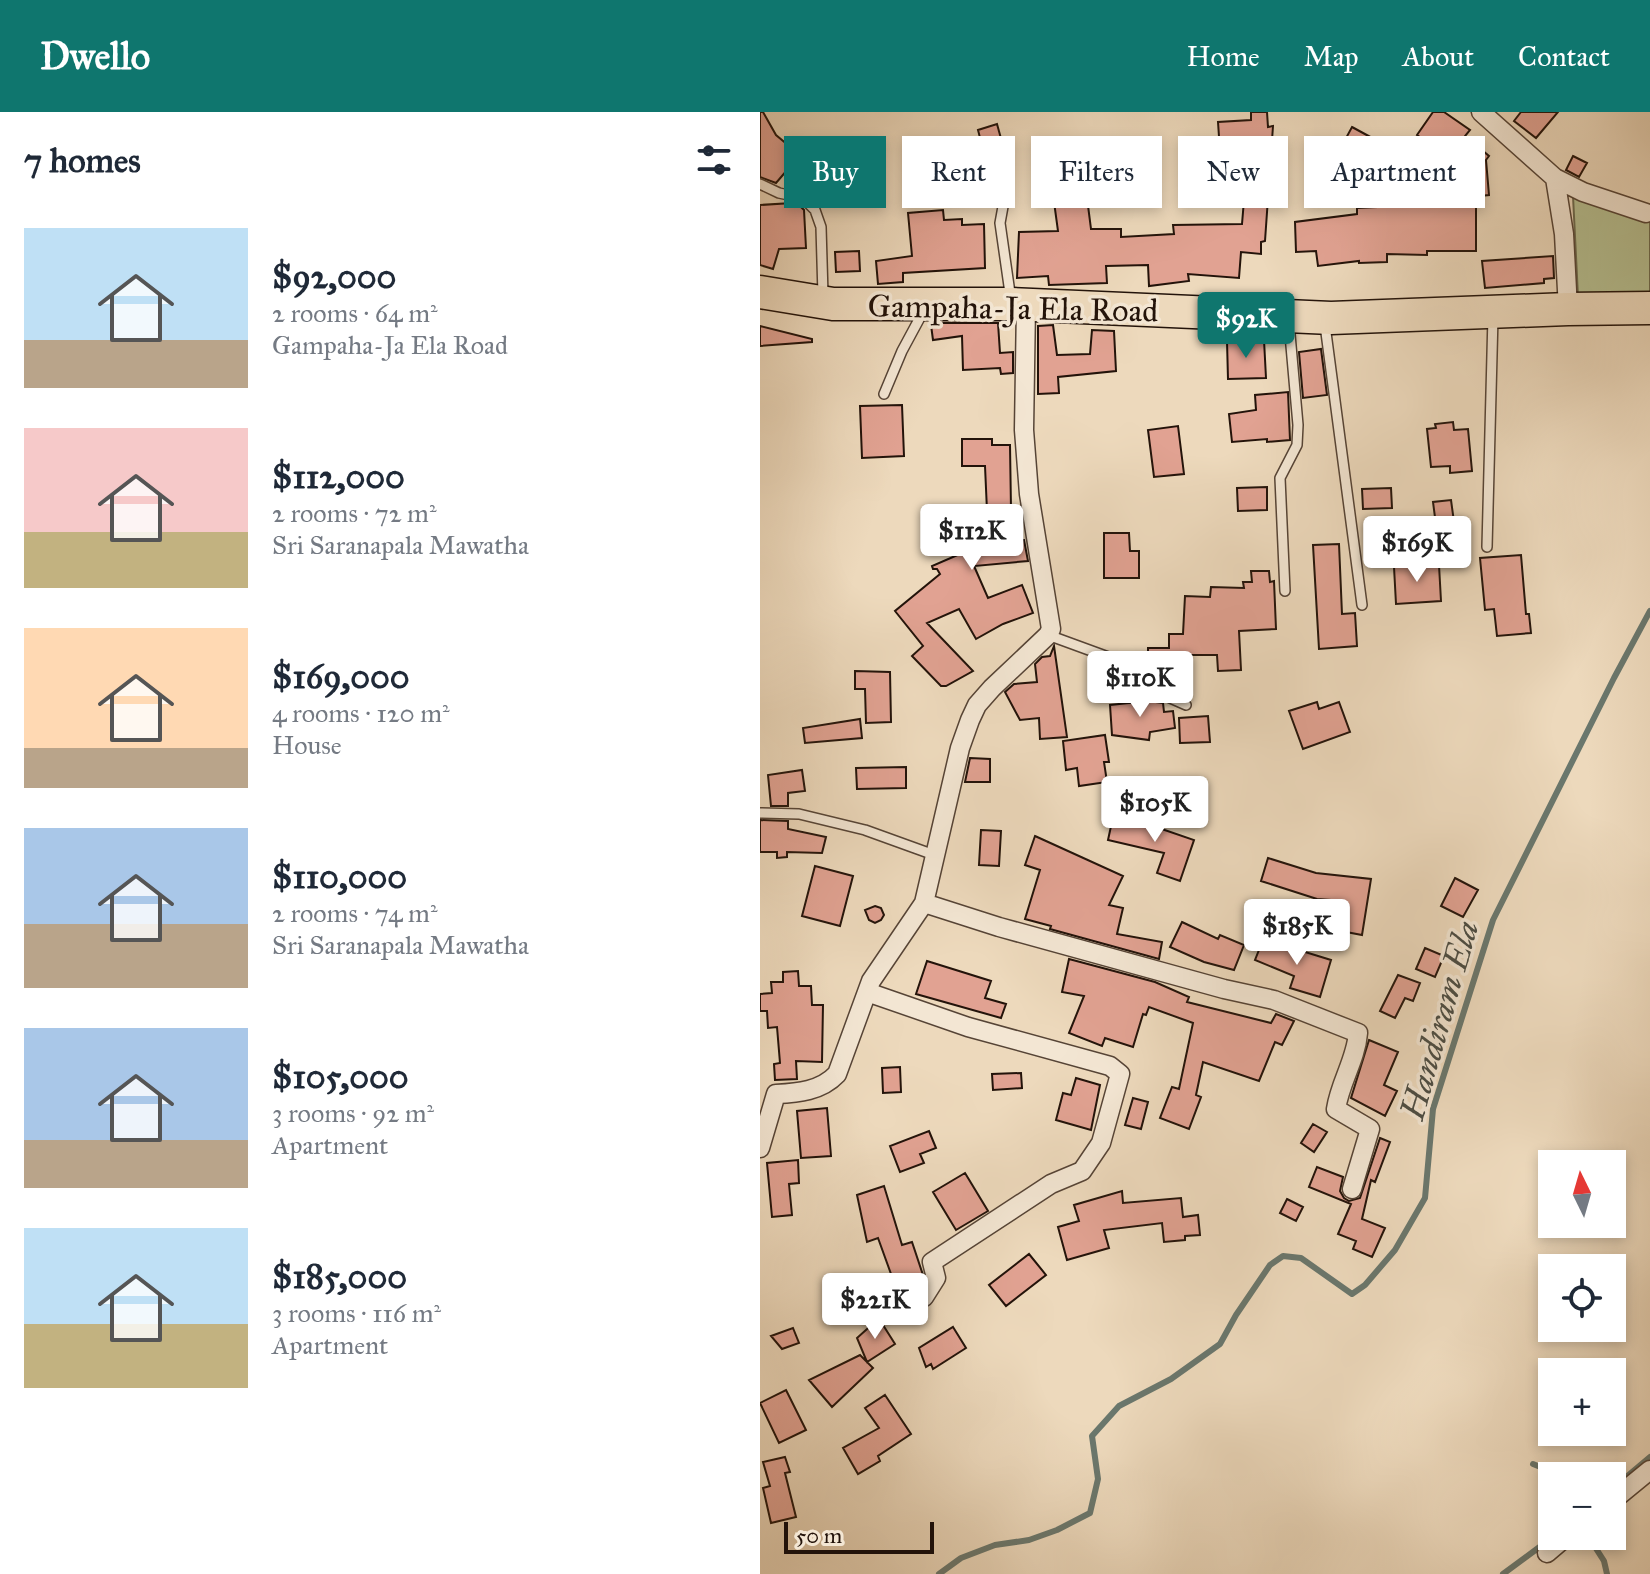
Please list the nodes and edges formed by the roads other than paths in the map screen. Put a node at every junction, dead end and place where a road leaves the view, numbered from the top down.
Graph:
1 (1481, 112) edge
2 (1555, 178) junction
3 (760, 184) edge
4 (1003, 208) edge
5 (1646, 213) dead end
6 (760, 292) edge
7 (823, 303) junction
8 (1019, 304) junction
9 (926, 305) junction
10 (1650, 308) edge
11 (1568, 309) junction
12 (1493, 313) junction
13 (1288, 316) junction
14 (1324, 317) junction
15 (884, 394) dead end
16 (1487, 547) dead end
17 (1285, 591) dead end
18 (1362, 605) dead end
19 (1048, 635) junction
20 (1186, 705) dead end
21 (760, 813) edge
22 (937, 856) junction
23 (924, 903) junction
24 (867, 992) junction
25 (768, 1094) edge
26 (760, 1148) edge
27 (1352, 1189) dead end
28 (885, 1313) dead end
29 (1650, 1470) edge
30 (1626, 1490) edge
31 (1551, 1550) edge
32 (1547, 1553) dead end

1 - 2 street
2 - 5 street
2 - 11 street
3 - 7 lane
4 - 8 lane
6 - 7 highway, Gampaha-Ja Ela Road
7 - 9 highway, Gampaha-Ja Ela Road
8 - 9 highway, Gampaha-Ja Ela Road
8 - 13 highway, Gampaha-Ja Ela Road
8 - 19 street
9 - 15 lane
10 - 11 highway, Gampaha-Ja Ela Road
11 - 12 highway, Gampaha-Ja Ela Road
12 - 14 highway, Gampaha-Ja Ela Road
12 - 16 lane
13 - 14 highway, Gampaha-Ja Ela Road
13 - 17 lane
14 - 18 lane
19 - 20 lane
19 - 22 street
21 - 22 lane
22 - 23 street
23 - 24 street
23 - 27 street
24 - 25 street
24 - 28 street
25 - 26 street
29 - 30 street
31 - 32 street

